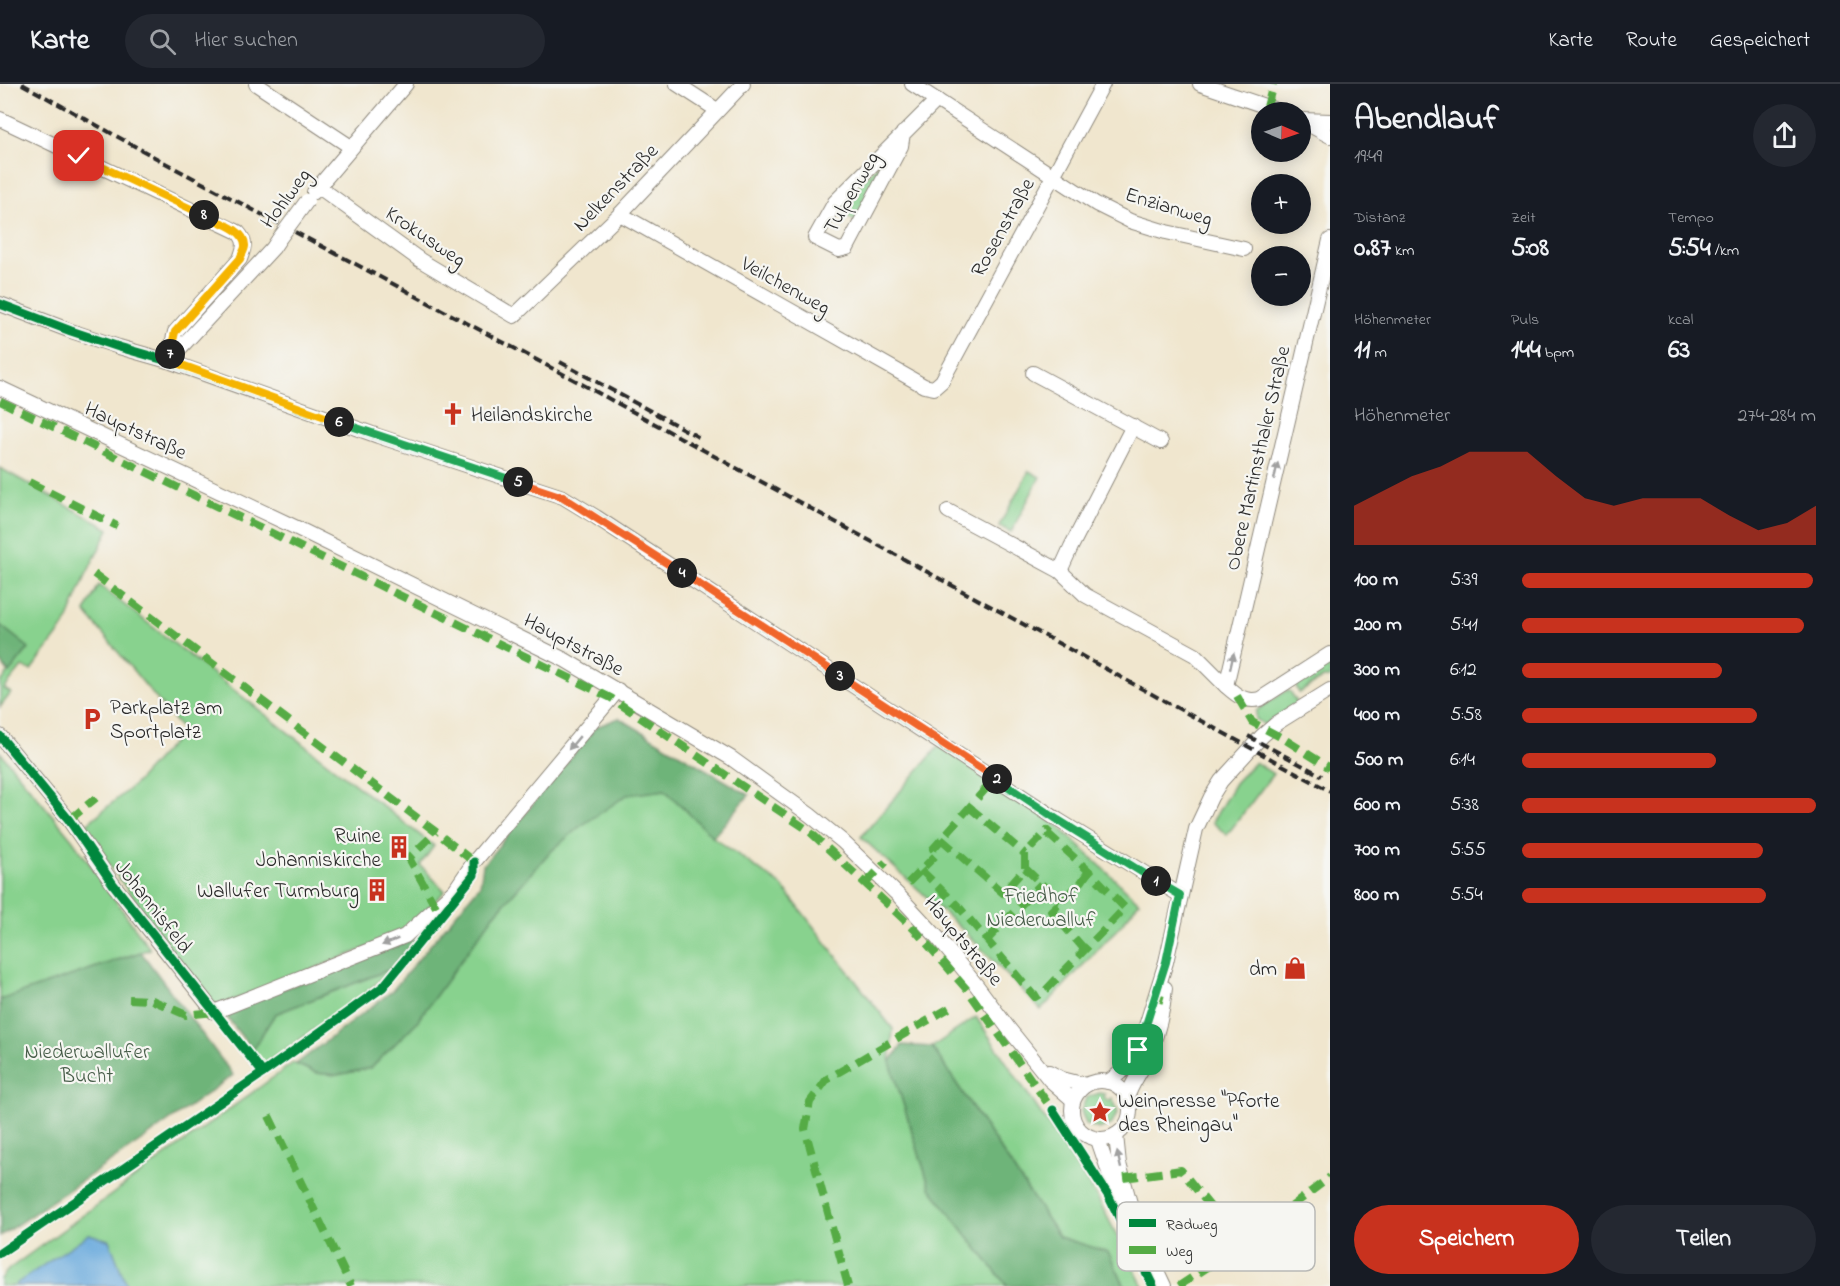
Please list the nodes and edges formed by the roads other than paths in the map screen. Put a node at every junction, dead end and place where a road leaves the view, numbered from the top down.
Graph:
1 (256, 84) edge
2 (406, 84) edge
3 (677, 84) edge
4 (743, 84) edge
5 (912, 84) edge
6 (1103, 84) edge
7 (1203, 85) edge
8 (937, 100) junction
9 (1253, 102) edge
10 (717, 110) junction
11 (0, 119) edge
12 (1311, 120) edge
13 (1330, 121) edge
14 (1311, 126) edge
15 (903, 132) junction
16 (1330, 136) edge
17 (351, 147) junction
18 (1055, 175) junction
19 (319, 187) junction
20 (620, 214) junction
21 (1330, 240) edge
22 (1244, 249) dead end
23 (0, 304) edge
24 (514, 316) joint
25 (168, 360) junction
26 (1033, 373) dead end
27 (0, 388) edge
28 (934, 388) joint
29 (1133, 426) junction
30 (1161, 442) dead end
31 (948, 511) dead end
32 (1060, 571) junction
33 (1330, 654) edge
34 (1226, 686) junction
35 (618, 690) junction
36 (1330, 690) edge
37 (0, 736) edge
38 (1180, 895) junction
39 (1166, 962) junction
40 (1036, 1063) junction
41 (1108, 1082) junction
42 (1086, 1085) junction
43 (1127, 1098) junction
44 (1073, 1100) junction
45 (1116, 1136) junction
46 (1098, 1140) junction
47 (1123, 1202) edge
48 (1129, 1202) edge
49 (1157, 1271) edge
50 (1164, 1286) edge

1 - 17 street
2 - 17 street, Hohlweg
3 - 10 street
4 - 10 street, Nelkenstraße
5 - 8 street
6 - 18 street, Rosenstraße
7 - 9 street
8 - 15 street, Tulpenweg
8 - 18 street
10 - 20 street, Nelkenstraße
11 - 25 street
12 - 13 street
14 - 16 street
15 - 15 street, Tulpenweg
17 - 19 street, Hohlweg
18 - 22 street, Enzianweg
18 - 28 street, Rosenstraße
19 - 24 street, Krokusweg
19 - 25 street, Hohlweg, bridge
20 - 24 street, Nelkenstraße
20 - 28 street, Veilchenweg
34 -> 21 street, Obere Martinsthaler Straße
23 - 25 street
25 - 38 street
26 - 29 street
27 - 35 street, Hauptstraße
29 - 30 street
29 - 32 street
31 - 32 street
32 - 34 street
33 - 34 street
35 -> 37 street, Johannisfeld
35 - 40 street, Hauptstraße
36 - 38 street
38 - 39 street
39 - 41 street
39 - 43 street
40 - 42 street, Hauptstraße
40 - 44 street, Hauptstraße
41 - 42 street
41 - 43 street
42 - 44 street
43 - 45 street
44 - 46 street
45 - 46 street
48 -> 45 street
46 - 47 street
49 - 50 street

